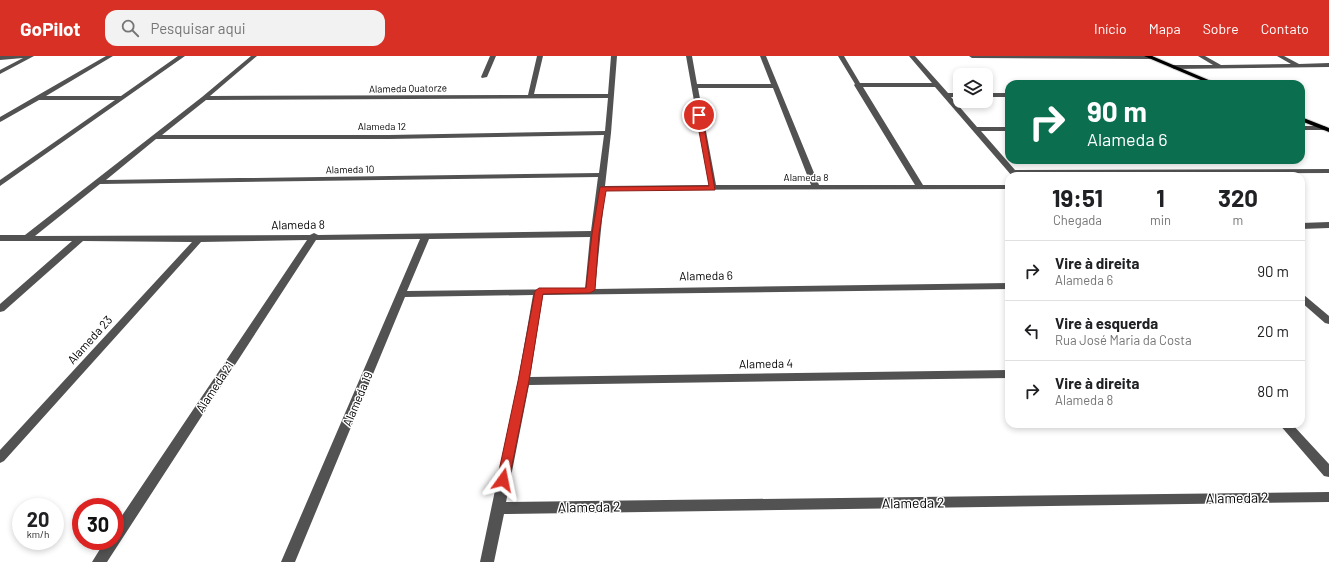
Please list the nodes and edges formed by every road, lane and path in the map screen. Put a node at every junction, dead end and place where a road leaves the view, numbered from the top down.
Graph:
1 (30, 56) edge
2 (110, 56) edge
3 (182, 56) edge
4 (254, 56) edge
5 (493, 56) edge
6 (540, 56) edge
7 (614, 56) edge
8 (689, 56) edge
9 (763, 56) edge
10 (841, 56) edge
11 (912, 56) edge
12 (972, 56) edge
13 (1201, 56) edge
14 (1280, 56) edge
15 (1148, 57) edge
16 (0, 58) edge
17 (1300, 65) junction
18 (1329, 65) edge
19 (1221, 66) junction
20 (1174, 67) junction
21 (0, 72) edge
22 (484, 77) dead end
23 (1205, 80) edge
24 (857, 85) junction
25 (938, 85) junction
26 (694, 86) junction
27 (776, 86) junction
28 (1005, 94) edge
29 (946, 95) junction
30 (953, 95) edge
31 (993, 95) edge
32 (531, 96) junction
33 (611, 96) junction
34 (39, 98) junction
35 (122, 98) junction
36 (204, 98) junction
37 (0, 120) edge
38 (1305, 120) edge
39 (1305, 128) edge
40 (1005, 129) edge
41 (1327, 129) edge
42 (976, 130) junction
43 (608, 133) junction
44 (155, 137) junction
45 (1005, 164) edge
46 (1005, 164) edge
47 (1329, 171) edge
48 (1012, 172) edge
49 (1224, 172) edge
50 (603, 175) junction
51 (97, 182) junction
52 (0, 184) edge
53 (920, 187) junction
54 (1005, 187) edge
55 (602, 188) junction
56 (713, 188) junction
57 (816, 188) junction
58 (1329, 225) edge
59 (1305, 226) edge
60 (596, 234) junction
61 (426, 235) junction
62 (314, 236) junction
63 (0, 238) edge
64 (27, 238) junction
65 (81, 238) junction
66 (199, 239) junction
67 (1005, 286) edge
68 (590, 290) junction
69 (539, 291) junction
70 (402, 294) junction
71 (1305, 300) edge
72 (0, 309) edge
73 (1329, 321) edge
74 (1005, 374) edge
75 (524, 381) junction
76 (1289, 428) edge
77 (0, 458) edge
78 (1329, 472) edge
79 (1329, 497) edge
80 (497, 508) junction
81 (124, 524) edge
82 (107, 550) edge
83 (99, 562) edge
84 (288, 562) edge
85 (487, 562) edge

1 - 16 street
1 - 21 street
2 - 34 street
3 - 35 street
4 - 36 street
5 - 22 street
6 - 32 street
7 - 33 street
8 - 26 street
9 - 27 street
10 - 24 street
11 - 25 street
12 - 15 street
13 - 19 street
14 - 17 street
15 - 20 main road
17 - 18 street
17 - 19 street
19 - 20 street
20 - 23 main road
24 - 25 street
24 - 53 street
25 - 29 street
26 - 27 street
26 - 56 street
27 - 57 street
28 - 31 street
29 - 30 street
29 - 42 street
32 - 33 street, Alameda Quatorze
32 - 36 street, Alameda Quatorze
33 - 43 street
34 - 35 street
34 - 37 street
35 - 52 street
36 - 44 street
38 - 41 main road
39 - 41 street
40 - 42 street
42 - 46 street
43 - 44 street, Alameda 12
43 - 50 street
44 - 51 street
45 - 48 street
47 - 49 street
50 - 51 street, Alameda 10
50 - 55 street
51 - 64 street
53 - 54 street, Alameda 8
53 - 57 street, Alameda 8
55 - 56 street, Alameda 8
55 - 60 street
56 - 57 street, Alameda 8
58 - 59 street
60 - 61 street, Alameda 8
60 - 68 street
61 - 62 street, Alameda 8
61 - 70 street, Alameda 19
62 - 66 street, Alameda 8
62 - 81 street, Alameda 21
63 - 64 street, Alameda 8
64 - 65 street, Alameda 8
65 - 66 street, Alameda 8
65 - 72 street
66 - 77 street, Alameda 23
67 - 68 street, Alameda 6
68 - 69 street, Alameda 6
69 - 70 street, Alameda 6
69 - 75 street
70 - 84 street, Alameda 19
71 - 73 street
74 - 75 street, Alameda 4
75 - 80 street
76 - 78 street
79 - 80 street, Alameda 2
80 - 85 street
82 - 83 street

